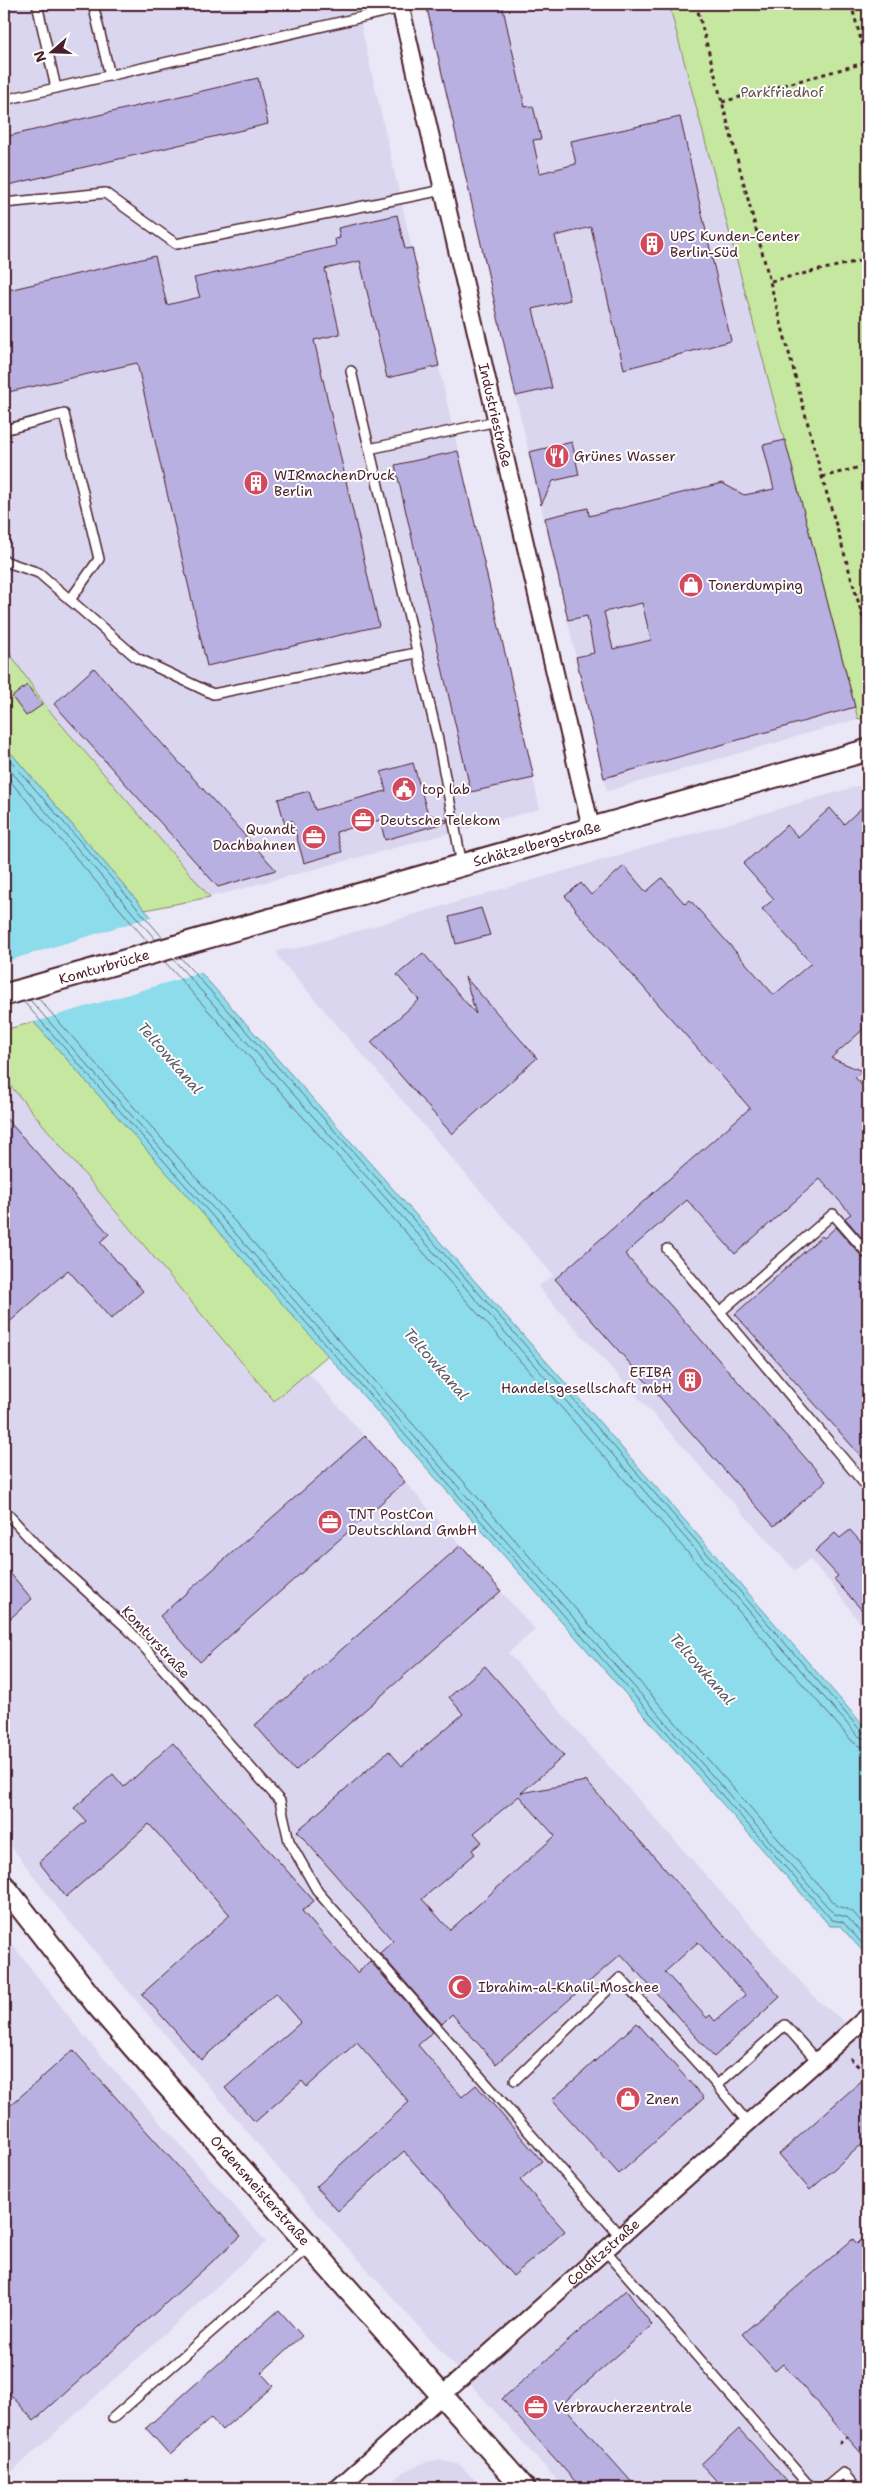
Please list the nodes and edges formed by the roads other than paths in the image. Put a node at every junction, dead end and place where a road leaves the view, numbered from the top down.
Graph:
1 (37, 4) edge
2 (93, 4) edge
3 (400, 6) edge
4 (110, 76) junction
5 (56, 88) junction
6 (4, 100) edge
7 (443, 190) junction
8 (4, 203) edge
9 (351, 371) dead end
10 (497, 420) junction
11 (4, 430) edge
12 (369, 449) junction
13 (4, 561) edge
14 (70, 600) junction
15 (416, 653) junction
16 (868, 750) edge
17 (591, 828) junction
18 (462, 865) junction
19 (204, 937) joint
20 (4, 995) edge
21 (667, 1249) dead end
22 (868, 1254) edge
23 (720, 1312) junction
24 (868, 1488) edge
25 (4, 1510) edge
26 (4, 1886) edge
27 (868, 2016) edge
28 (817, 2061) junction
29 (515, 2080) dead end
30 (717, 2085) junction
31 (748, 2123) junction
32 (621, 2237) junction
33 (309, 2246) junction
34 (606, 2250) junction
35 (443, 2396) junction
36 (113, 2418) dead end
37 (338, 2488) edge
38 (524, 2488) edge
39 (811, 2488) edge
40 (825, 2488) edge
41 (856, 2488) edge

1 - 5 lane
2 - 4 lane
3 - 4 lane
3 - 7 street, Industriestraße
4 - 5 lane
5 - 6 lane
7 - 8 lane
7 - 10 street, Industriestraße
9 - 12 lane
10 - 12 lane
10 - 17 street, Industriestraße
11 - 14 lane
12 - 15 lane
13 - 14 lane
14 - 15 lane
15 - 18 lane
16 - 17 street, Schätzelbergstraße
17 - 18 street, Schätzelbergstraße
18 - 19 street, Schätzelbergstraße
19 - 20 street, Komturbrücke
21 - 23 lane
22 - 23 lane
23 - 24 lane
25 - 32 lane, Komturstraße
26 - 33 street, Ordensmeisterstraße
27 - 28 street, Colditzstraße
28 - 30 lane
28 - 31 street, Colditzstraße
29 - 30 lane
30 - 31 lane
31 - 32 street, Colditzstraße
32 - 34 street, Colditzstraße
33 - 35 street, Ordensmeisterstraße
33 - 36 lane
34 - 35 street, Colditzstraße
34 - 39 lane
35 - 37 street, Colditzstraße
35 - 38 street, Ordensmeisterstraße
40 - 41 lane

